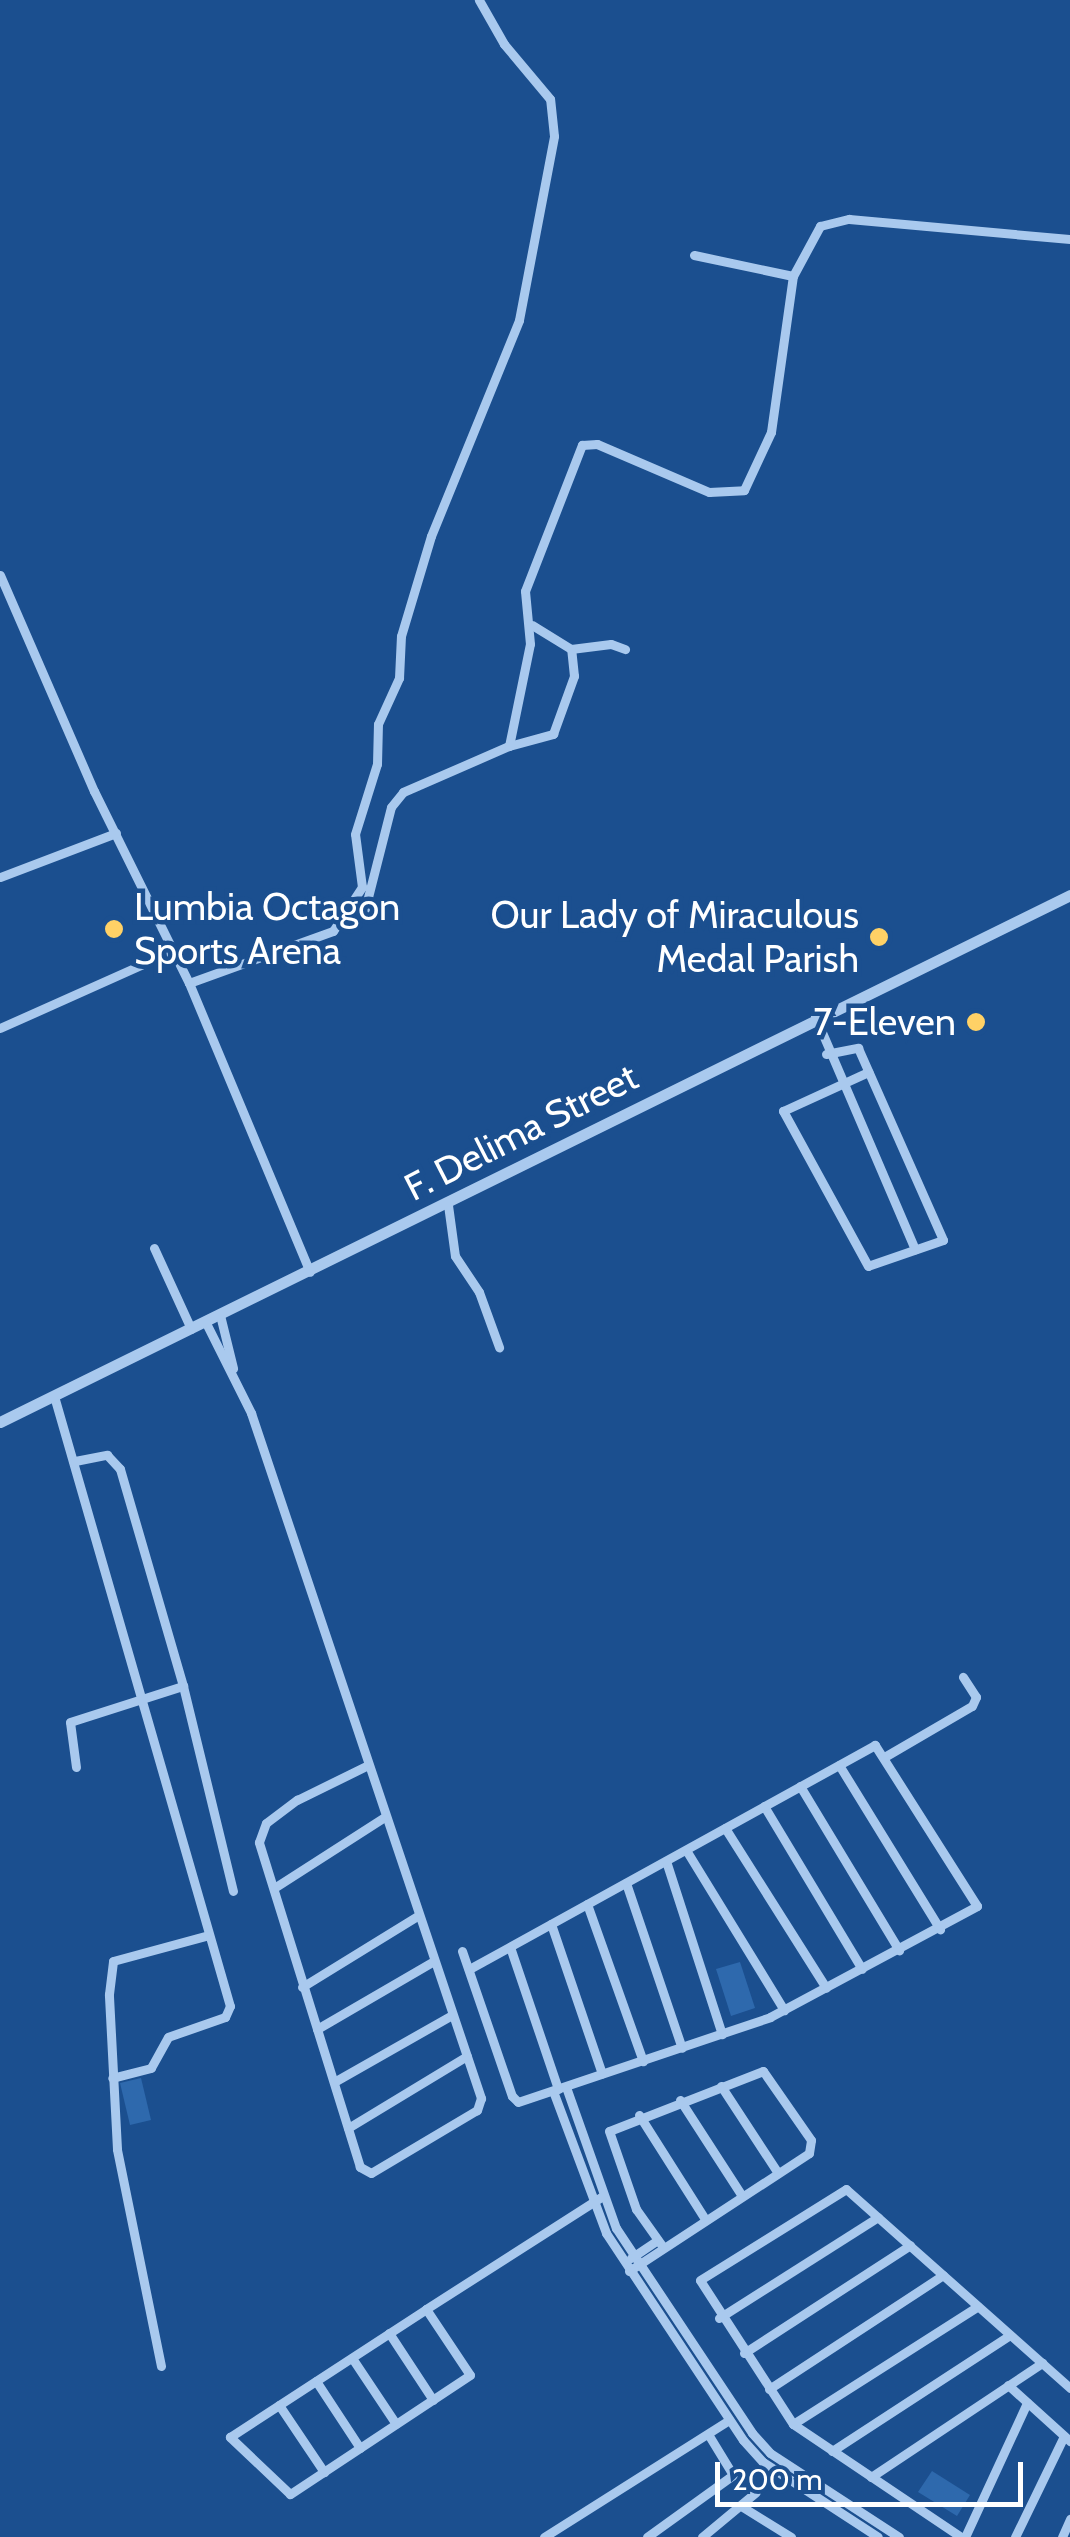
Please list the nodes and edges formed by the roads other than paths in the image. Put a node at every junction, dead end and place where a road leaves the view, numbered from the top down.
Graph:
1 (478, 0) edge
2 (1070, 239) edge
3 (694, 255) dead end
4 (793, 276) junction
5 (0, 576) edge
6 (532, 625) junction
7 (571, 649) junction
8 (625, 649) dead end
9 (509, 746) junction
10 (116, 833) junction
11 (0, 878) edge
12 (1070, 895) edge
13 (366, 909) dead end
14 (172, 952) junction
15 (189, 983) junction
16 (815, 1016) junction
17 (0, 1028) edge
18 (826, 1054) junction
19 (868, 1072) junction
20 (839, 1084) junction
21 (448, 1205) junction
22 (154, 1248) dead end
23 (916, 1249) junction
24 (310, 1272) junction
25 (220, 1315) junction
26 (206, 1323) junction
27 (190, 1329) junction
28 (499, 1347) dead end
29 (234, 1368) junction
30 (54, 1396) junction
31 (0, 1422) edge
32 (75, 1462) junction
33 (964, 1677) dead end
34 (184, 1686) junction
35 (142, 1698) junction
36 (886, 1756) junction
37 (839, 1765) junction
38 (366, 1766) junction
39 (76, 1767) dead end
40 (800, 1786) junction
41 (764, 1806) junction
42 (383, 1818) junction
43 (725, 1828) junction
44 (686, 1850) junction
45 (666, 1861) junction
46 (626, 1883) junction
47 (274, 1888) junction
48 (233, 1891) dead end
49 (587, 1904) junction
50 (416, 1917) junction
51 (550, 1924) junction
52 (940, 1929) junction
53 (209, 1934) junction
54 (510, 1947) junction
55 (899, 1950) junction
56 (462, 1951) dead end
57 (432, 1962) junction
58 (469, 1969) junction
59 (862, 1970) junction
60 (302, 1987) junction
61 (826, 1988) junction
62 (784, 2010) junction
63 (452, 2014) junction
64 (317, 2029) junction
65 (722, 2034) junction
66 (682, 2048) junction
67 (466, 2056) junction
68 (643, 2061) junction
69 (602, 2074) junction
70 (112, 2078) junction
71 (334, 2082) junction
72 (721, 2086) junction
73 (559, 2089) junction
74 (680, 2100) junction
75 (573, 2106) junction
76 (560, 2111) junction
77 (639, 2115) junction
78 (348, 2128) junction
79 (778, 2173) junction
80 (603, 2196) junction
81 (742, 2196) junction
82 (593, 2202) junction
83 (878, 2217) junction
84 (705, 2220) junction
85 (661, 2244) junction
86 (910, 2245) junction
87 (631, 2264) junction
88 (943, 2275) junction
89 (978, 2306) junction
90 (426, 2309) junction
91 (719, 2318) junction
92 (389, 2334) junction
93 (1010, 2334) junction
94 (744, 2353) junction
95 (352, 2358) junction
96 (1042, 2363) junction
97 (161, 2366) dead end
98 (316, 2381) junction
99 (1008, 2386) junction
100 (1070, 2388) edge
101 (769, 2389) junction
102 (433, 2400) junction
103 (1028, 2404) junction
104 (279, 2405) junction
105 (742, 2419) junction
106 (731, 2423) junction
107 (396, 2424) junction
108 (792, 2424) junction
109 (708, 2434) junction
110 (1067, 2438) edge
111 (360, 2448) junction
112 (832, 2451) junction
113 (767, 2458) junction
114 (324, 2472) junction
115 (871, 2477) junction
116 (756, 2492) dead end
117 (741, 2506) junction
118 (849, 2511) junction
119 (1070, 2518) edge
120 (785, 2536) edge
121 (544, 2537) edge
122 (648, 2537) edge
123 (702, 2537) edge
124 (878, 2537) edge
125 (900, 2537) edge
126 (963, 2537) edge
127 (1015, 2537) edge
128 (1062, 2537) edge

1 - 15 street
2 - 4 street
3 - 4 street
4 - 6 street
5 - 10 street
6 - 7 street
6 - 9 street
7 - 8 street
7 - 9 street
9 - 13 street
10 - 11 street
10 - 14 street
12 - 16 street, F. Delima Street
14 - 15 street
14 - 17 street
15 - 24 street
16 - 18 street
16 - 21 street, F. Delima Street
18 - 19 street
18 - 20 street
19 - 20 street
19 - 23 street
20 - 23 street
20 - 23 street
21 - 24 street, F. Delima Street
21 - 28 street
22 - 27 street
24 - 25 street, F. Delima Street
25 - 26 street, F. Delima Street
25 - 29 street
26 - 27 street, F. Delima Street
26 - 29 street
27 - 30 street, F. Delima Street
29 - 38 street
30 - 31 street, F. Delima Street
30 - 32 street
32 - 34 street
32 - 35 street
33 - 36 street
34 - 35 street
34 - 48 street
35 - 39 street
35 - 53 street
36 - 37 street
36 - 52 street
37 - 40 street
37 - 52 street
38 - 42 street
38 - 47 street
40 - 41 street
40 - 55 street
41 - 43 street
41 - 59 street
42 - 47 street
42 - 50 street
43 - 44 street
43 - 61 street
44 - 45 street
44 - 62 street
45 - 46 street
45 - 65 street
46 - 49 street
46 - 66 street
47 - 60 street
49 - 51 street
49 - 68 street
50 - 57 street
50 - 60 street
51 - 54 street
51 - 69 street
52 - 55 street
53 - 70 street
53 - 70 street
54 - 58 street
54 - 73 street
55 - 59 street
56 - 58 street
57 - 63 street
57 - 64 street
58 - 73 street
59 - 61 street
60 - 64 street
61 - 62 street
62 - 65 street
63 - 67 street
63 - 71 street
64 - 71 street
65 - 66 street
66 - 68 street
67 - 78 street
67 - 78 street
68 - 69 street
69 - 73 street
70 - 97 street
71 - 78 street
72 - 74 street
72 - 79 street
72 - 79 street
73 - 75 street
73 - 76 street
74 - 77 street
74 - 81 street
75 - 76 street
75 - 80 street
76 - 82 street
77 - 84 street
77 - 85 street
79 - 81 street
80 - 82 street
80 - 87 street
81 - 84 street
82 - 87 street
82 - 90 street
83 - 86 street
83 - 91 street
83 - 91 street
84 - 85 street
85 - 87 street
86 - 88 street
86 - 94 street
87 - 105 street
87 - 106 street
88 - 89 street
88 - 101 street
89 - 93 street
89 - 108 street
90 - 92 street
90 - 102 street
91 - 94 street
92 - 95 street
92 - 102 street
93 - 96 street
93 - 112 street
94 - 101 street
95 - 98 street
95 - 107 street
96 - 99 street
96 - 100 street
98 - 104 street
98 - 111 street
99 - 103 street
99 - 115 street
101 - 108 street
102 - 107 street
103 - 110 street
103 - 126 street
104 - 114 street
104 - 114 street
105 - 106 street
105 - 113 street
106 - 109 street
106 - 113 street
107 - 111 street
108 - 112 street
109 - 121 street
109 - 122 street
110 - 127 street
111 - 114 street
112 - 115 street
113 - 118 street
115 - 126 street
116 - 117 street
117 - 120 street
117 - 123 street
118 - 124 street
118 - 125 street
119 - 128 street

